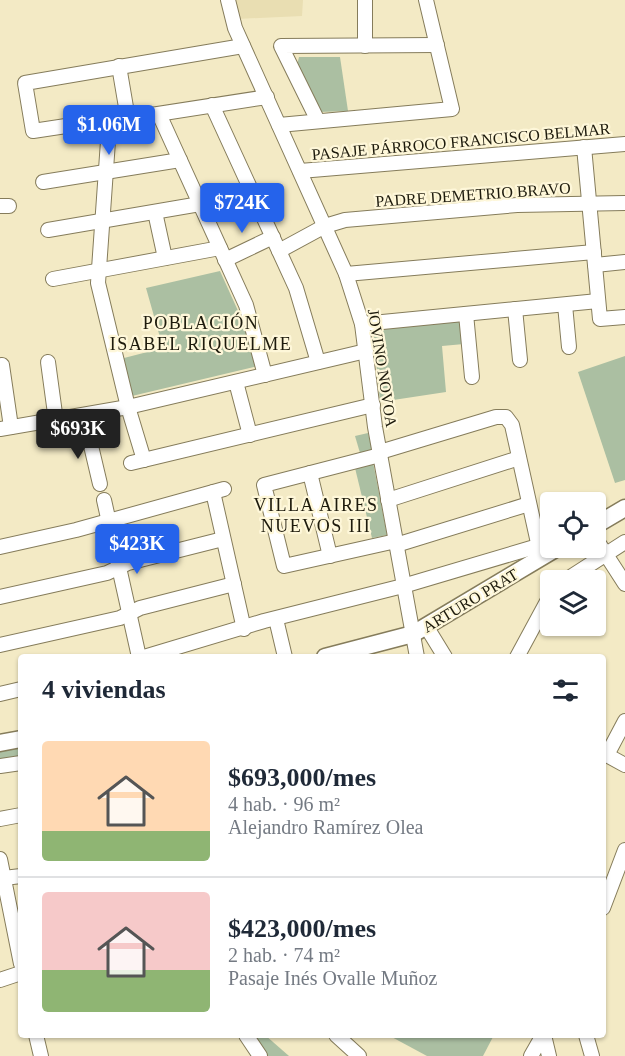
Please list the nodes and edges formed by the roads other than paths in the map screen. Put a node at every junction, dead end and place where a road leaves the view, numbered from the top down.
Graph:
1 (228, 0) edge
2 (365, 0) edge
3 (426, 0) edge
4 (437, 45) junction
5 (243, 46) junction
6 (365, 46) junction
7 (119, 66) junction
8 (267, 97) junction
9 (213, 105) junction
10 (159, 114) junction
11 (128, 119) junction
12 (318, 122) junction
13 (112, 124) junction
14 (279, 125) junction
15 (625, 144) edge
16 (584, 147) junction
17 (180, 160) junction
18 (300, 171) junction
19 (105, 172) junction
20 (44, 182) dead end
21 (625, 202) edge
22 (589, 203) junction
23 (200, 204) junction
24 (155, 212) junction
25 (102, 221) junction
26 (325, 226) junction
27 (48, 230) dead end
28 (273, 237) junction
29 (279, 251) junction
30 (222, 254) junction
31 (165, 258) junction
32 (594, 258) junction
33 (625, 262) edge
34 (98, 271) junction
35 (346, 274) junction
36 (53, 279) dead end
37 (598, 301) junction
38 (565, 304) junction
39 (515, 309) junction
40 (466, 314) junction
41 (625, 317) edge
42 (362, 324) junction
43 (569, 347) dead end
44 (366, 351) junction
45 (520, 360) dead end
46 (48, 362) dead end
47 (318, 362) junction
48 (2, 365) dead end
49 (265, 375) junction
50 (472, 377) dead end
51 (236, 382) junction
52 (373, 405) junction
53 (128, 407) junction
54 (84, 416) junction
55 (56, 421) junction
56 (6, 428) edge
57 (250, 435) junction
58 (380, 454) junction
59 (519, 458) junction
60 (310, 473) junction
61 (100, 484) dead end
62 (104, 500) dead end
63 (388, 500) junction
64 (529, 504) junction
65 (625, 508) edge
66 (606, 519) edge
67 (108, 521) junction
68 (223, 539) junction
69 (625, 542) edge
70 (396, 543) junction
71 (0, 547) edge
72 (539, 551) junction
73 (606, 554) joint
74 (330, 556) junction
75 (600, 558) edge
76 (119, 567) junction
77 (581, 570) edge
78 (234, 584) junction
79 (625, 584) edge
80 (404, 586) junction
81 (0, 597) edge
82 (129, 613) junction
83 (540, 614) edge
84 (276, 619) junction
85 (244, 629) junction
86 (420, 630) junction
87 (0, 645) edge
88 (140, 654) edge
89 (152, 654) edge
90 (284, 654) edge
91 (336, 654) edge
92 (417, 654) edge
93 (442, 654) edge
94 (519, 654) edge
95 (18, 690) edge
96 (0, 694) edge
97 (625, 721) edge
98 (18, 739) edge
99 (0, 743) edge
100 (606, 752) edge
101 (606, 755) edge
102 (18, 763) edge
103 (625, 765) edge
104 (0, 766) edge
105 (18, 816) edge
106 (0, 819) edge
107 (625, 850) edge
108 (0, 859) edge
109 (18, 876) edge
110 (4, 878) junction
111 (606, 893) edge
112 (18, 949) edge
113 (18, 974) edge
114 (0, 980) edge
115 (37, 1038) edge
116 (248, 1038) edge
117 (339, 1038) edge
118 (541, 1038) edge
119 (544, 1038) edge
120 (587, 1038) edge
121 (41, 1056) edge
122 (260, 1056) edge
123 (359, 1056) edge
124 (531, 1056) edge
125 (549, 1056) edge
126 (592, 1056) edge

1 - 5 street, JOVINO NOVOA
2 - 6 street
3 - 4 street
4 - 6 street
4 - 12 street
5 - 7 street
5 - 8 street, JOVINO NOVOA
6 - 12 street
7 - 11 street
7 - 13 street
8 - 9 street
8 - 14 street, JOVINO NOVOA
9 - 10 street
9 - 28 street
10 - 11 street
10 - 17 street
11 - 13 street
12 - 14 street
13 - 19 street
14 - 18 street, JOVINO NOVOA
15 - 16 street, PASAJE PÁRROCO FRANCISCO BELMAR
16 - 18 street, PASAJE PÁRROCO FRANCISCO BELMAR
16 - 22 street
17 - 19 street
17 - 23 street
18 - 26 street, JOVINO NOVOA
19 - 20 street
19 - 25 street
21 - 22 street, PADRE DEMETRIO BRAVO
22 - 26 street, PADRE DEMETRIO BRAVO
22 - 32 street
23 - 24 street
23 - 30 street
24 - 25 street
24 - 31 street
25 - 27 street
25 - 34 street
26 - 29 street, PADRE DEMETRIO BRAVO
26 - 35 street, JOVINO NOVOA
28 - 29 street
28 - 30 street
29 - 47 street
30 - 31 street
30 - 49 street
31 - 34 street
32 - 33 street
32 - 35 street
32 - 37 street
34 - 36 street
34 - 53 street
35 - 42 street, JOVINO NOVOA
37 - 38 street
37 - 41 street
38 - 39 street
38 - 43 street
39 - 40 street
39 - 45 street
40 - 42 street
40 - 50 street
42 - 44 street, JOVINO NOVOA
44 - 47 street
44 - 52 street, JOVINO NOVOA
46 - 55 street
47 - 49 street
48 - 56 street
49 - 51 street
51 - 53 street
51 - 57 street
52 - 57 street
52 - 58 street, JOVINO NOVOA
53 - 54 street
53 - 57 street
54 - 55 street
54 - 61 street
55 - 56 street
58 - 59 street
58 - 60 street
58 - 63 street, JOVINO NOVOA
59 - 63 street
59 - 64 street
60 - 74 street
60 - 74 street
62 - 67 street
63 - 70 street, JOVINO NOVOA
64 - 70 street
64 - 72 street
65 - 66 main road
67 - 68 street
67 - 71 street
67 - 76 street
68 - 76 street
68 - 78 street
69 - 73 street
70 - 74 street
70 - 80 street, JOVINO NOVOA
72 - 80 street
72 - 86 main road, ARTURO PRAT
73 - 79 street
75 - 77 street
76 - 81 street
76 - 82 street
78 - 82 street
78 - 85 street
80 - 84 street
80 - 86 street, JOVINO NOVOA
82 - 87 street
82 - 88 street
83 - 94 street
84 - 85 street
84 - 90 street
85 - 89 street
86 - 91 main road, ARTURO PRAT
86 - 92 street, JOVINO NOVOA
86 - 93 street
95 - 96 street
97 - 100 street
98 - 99 main road
101 - 103 street
102 - 104 street
105 - 106 street
107 - 111 street
108 - 110 street
109 - 110 street
110 - 112 street
113 - 114 street
115 - 121 street
116 - 122 street
117 - 123 street
118 - 124 street
119 - 125 street
120 - 126 street

